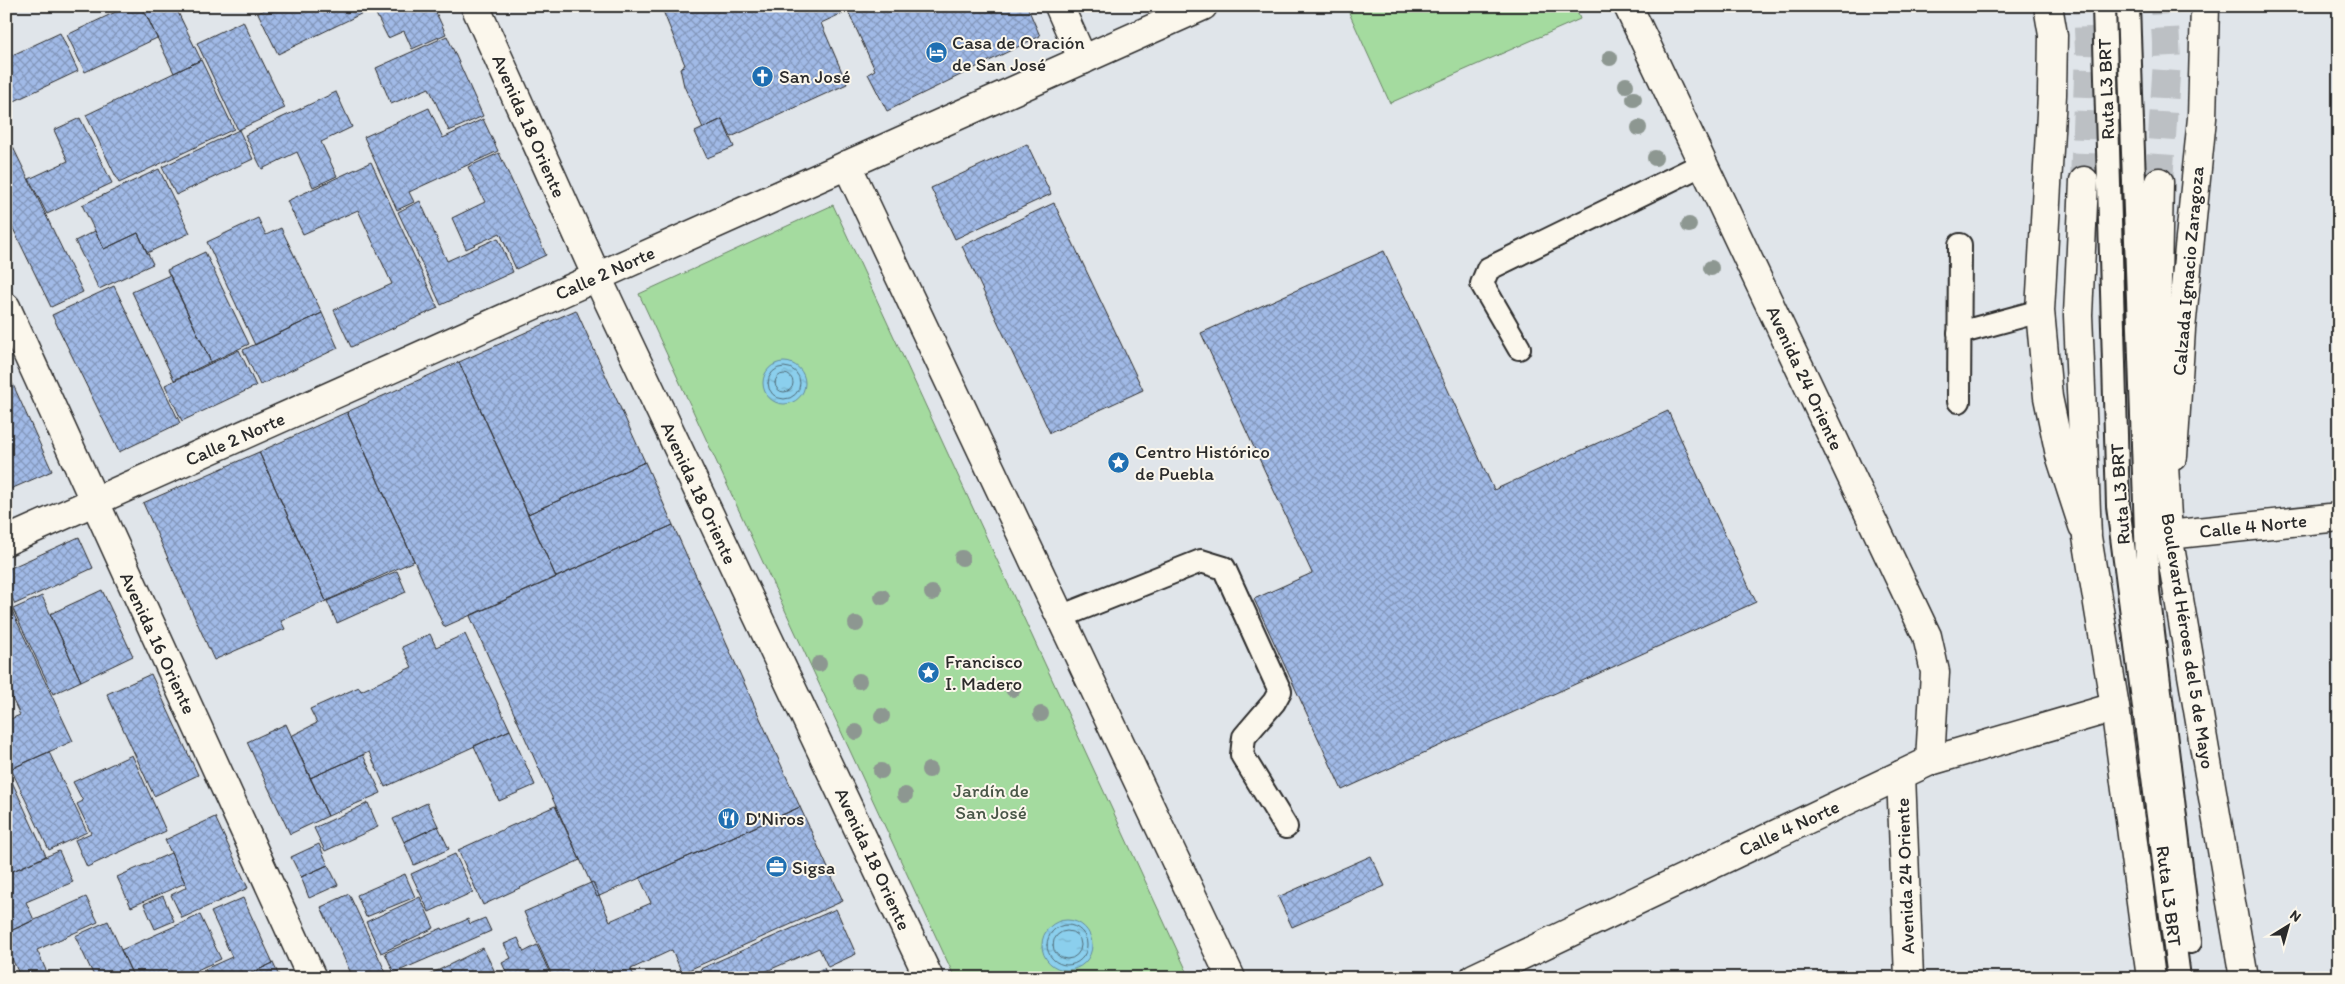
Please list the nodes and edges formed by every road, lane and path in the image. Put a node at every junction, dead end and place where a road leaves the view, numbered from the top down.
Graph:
1 (474, 6) edge
2 (1059, 6) edge
3 (1203, 6) edge
4 (1628, 6) edge
5 (2048, 6) edge
6 (2104, 6) edge
7 (2128, 6) edge
8 (2205, 6) edge
9 (1083, 60) junction
10 (1703, 164) junction
11 (847, 165) junction
12 (2084, 181) tunnel mouth
13 (2159, 182) tunnel mouth
14 (1960, 245) dead end
15 (597, 277) junction
16 (6, 307) edge
17 (2040, 311) junction
18 (1959, 333) junction
19 (1519, 348) dead end
20 (1958, 401) dead end
21 (94, 502) junction
22 (2339, 517) edge
23 (2168, 535) junction
24 (2087, 537) junction
25 (6, 541) edge
26 (1060, 617) junction
27 (2114, 707) junction
28 (1930, 761) junction
29 (1901, 774) junction
30 (1286, 827) dead end
31 (312, 978) edge
32 (929, 978) edge
33 (1231, 978) edge
34 (1474, 978) edge
35 (1909, 978) edge
36 (2151, 978) edge
37 (2179, 978) edge
38 (2194, 978) edge
39 (2244, 978) edge

1 - 15 street, Avenida 18 Oriente
2 - 9 street
3 - 9 street, Calle 2 Norte
4 - 10 street, Avenida 24 Oriente
5 - 17 street
6 - 37 lane, Ruta L3 BRT
7 - 38 lane, Ruta L3 BRT
8 - 23 street, Calzada Ignacio Zaragoza
9 - 11 street, Calle 2 Norte
10 - 19 lane
10 - 28 street, Avenida 24 Oriente
11 - 15 street, Calle 2 Norte
11 - 26 street
12 - 24 street
13 - 23 street, Boulevard Héroes del 5 de Mayo
14 - 18 lane
15 - 21 street, Calle 2 Norte
15 - 32 street, Avenida 18 Oriente
16 - 21 street, Avenida 16 Oriente
17 - 18 lane
17 - 24 street
18 - 20 lane
21 - 25 street, Calle 2 Norte
21 - 31 street, Avenida 16 Oriente
22 - 23 street, Calle 4 Norte
23 - 39 street, Boulevard Héroes del 5 de Mayo
24 - 27 street
26 - 30 lane
26 - 33 street
27 - 28 street, Calle 4 Norte
27 - 36 street
28 - 29 street, Calle 4 Norte
29 - 34 street, Calle 4 Norte
29 - 35 street, Avenida 24 Oriente

